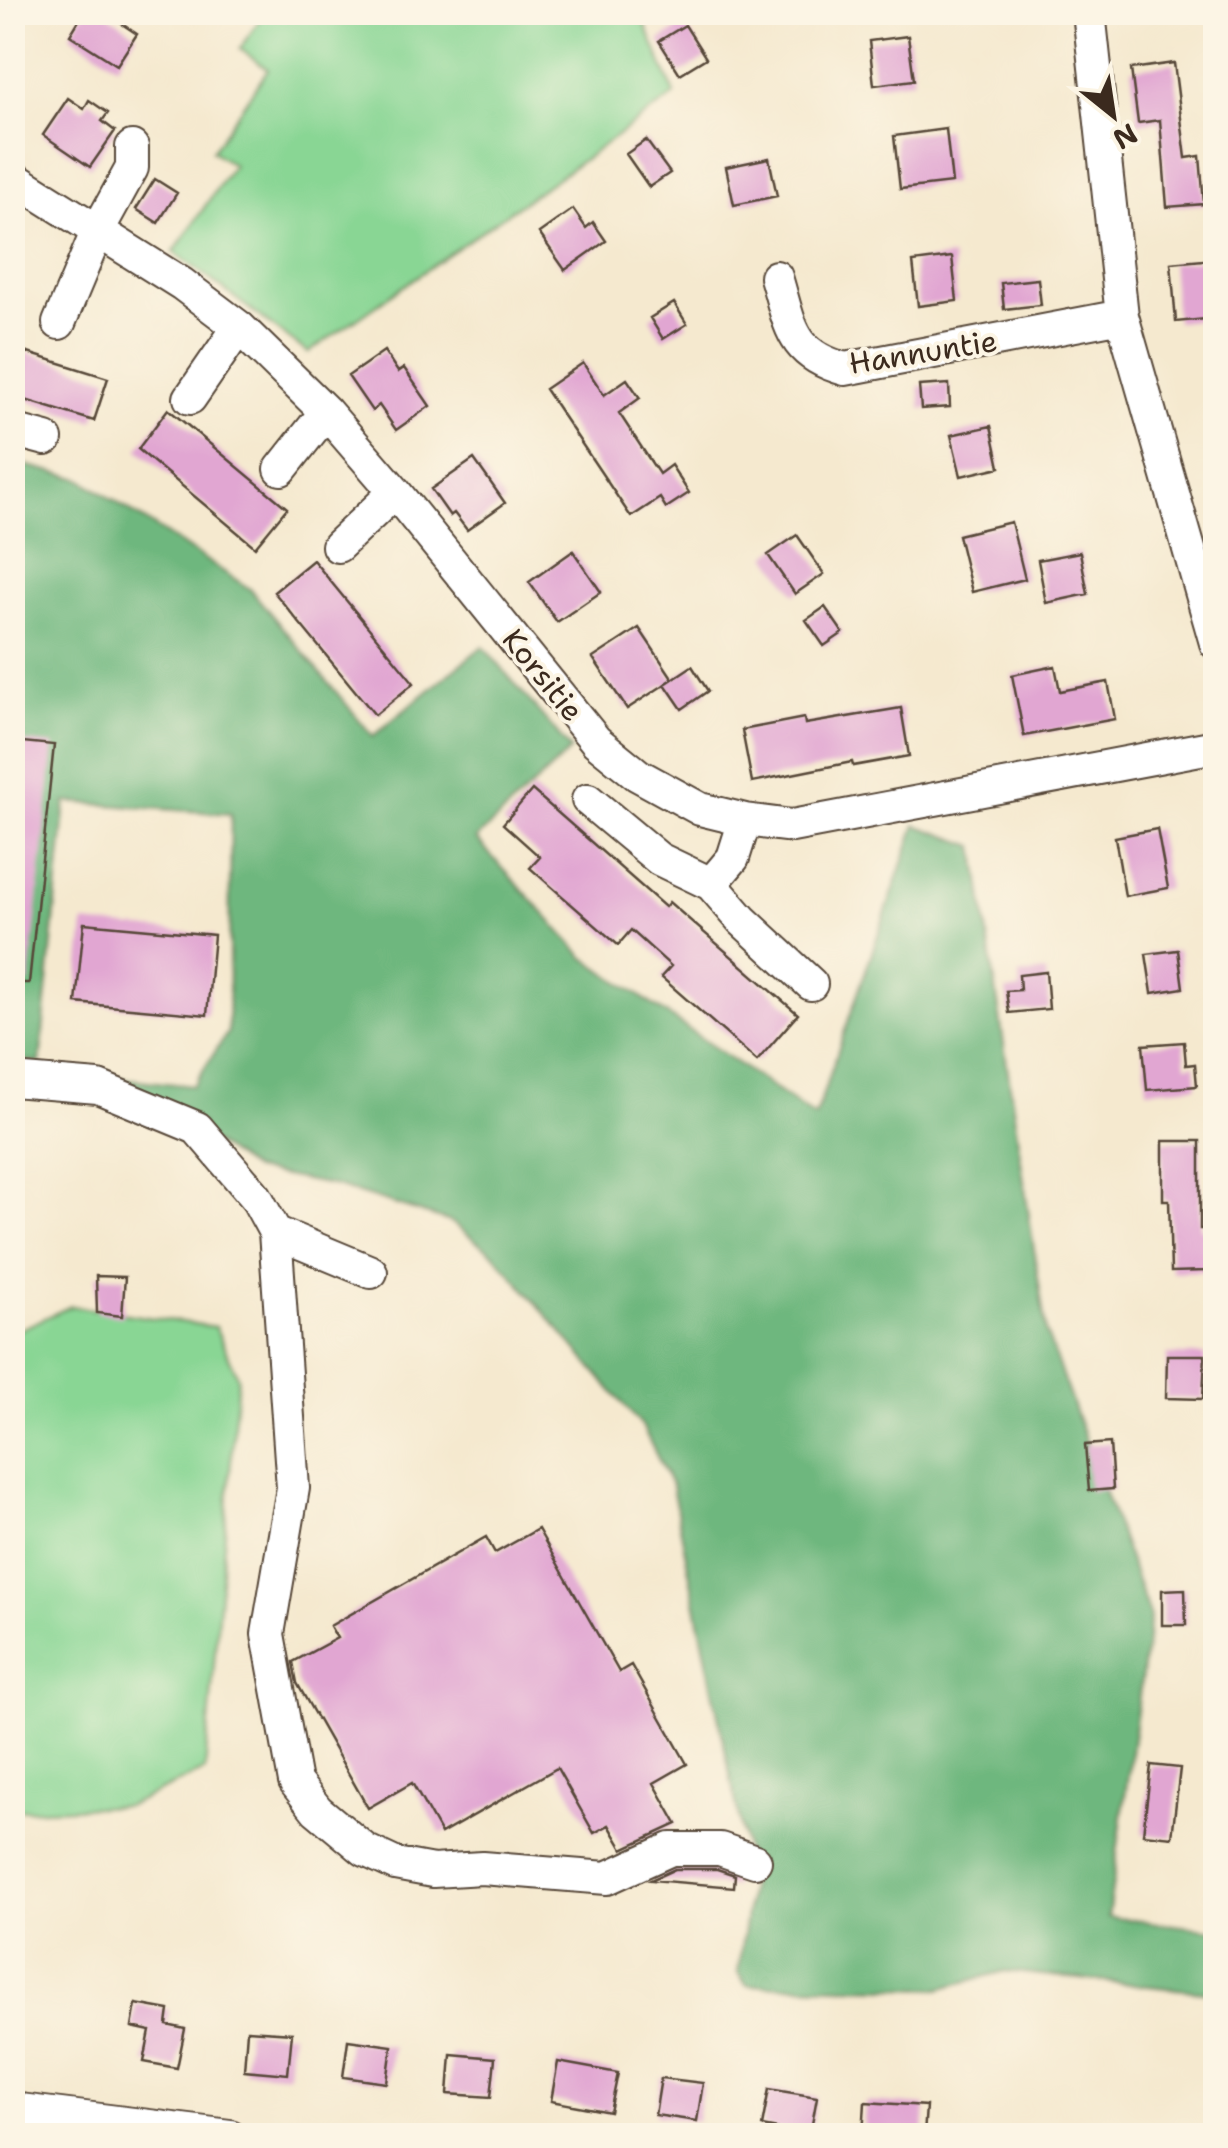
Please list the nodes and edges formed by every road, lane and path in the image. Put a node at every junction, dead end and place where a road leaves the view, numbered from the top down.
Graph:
1 (1088, 12) edge
2 (132, 147) dead end
3 (12, 177) edge
4 (98, 230) junction
5 (776, 278) dead end
6 (1122, 316) junction
7 (58, 323) dead end
8 (239, 327) junction
9 (190, 398) dead end
10 (326, 412) junction
11 (12, 430) edge
12 (46, 439) dead end
13 (281, 469) dead end
14 (395, 492) junction
15 (338, 546) dead end
16 (1216, 643) edge
17 (1216, 746) edge
18 (588, 800) dead end
19 (745, 820) junction
20 (711, 884) junction
21 (812, 984) dead end
22 (12, 1080) edge
23 (275, 1232) junction
24 (371, 1272) dead end
25 (756, 1861) dead end
26 (12, 2109) edge
27 (230, 2136) edge

1 - 6 street
2 - 4 street
3 - 4 street, Korsitie
4 - 7 street
4 - 8 street, Korsitie
5 - 6 street, Hannuntie
6 - 16 street
8 - 9 street
8 - 10 street, Korsitie
10 - 13 street
10 - 14 street, Korsitie
11 - 12 street
14 - 15 street
14 - 19 street, Korsitie
17 - 19 street, Korsitie
18 - 20 street
19 - 20 street
20 - 21 street
22 - 23 street
23 - 24 street
23 - 25 street
26 - 27 street

